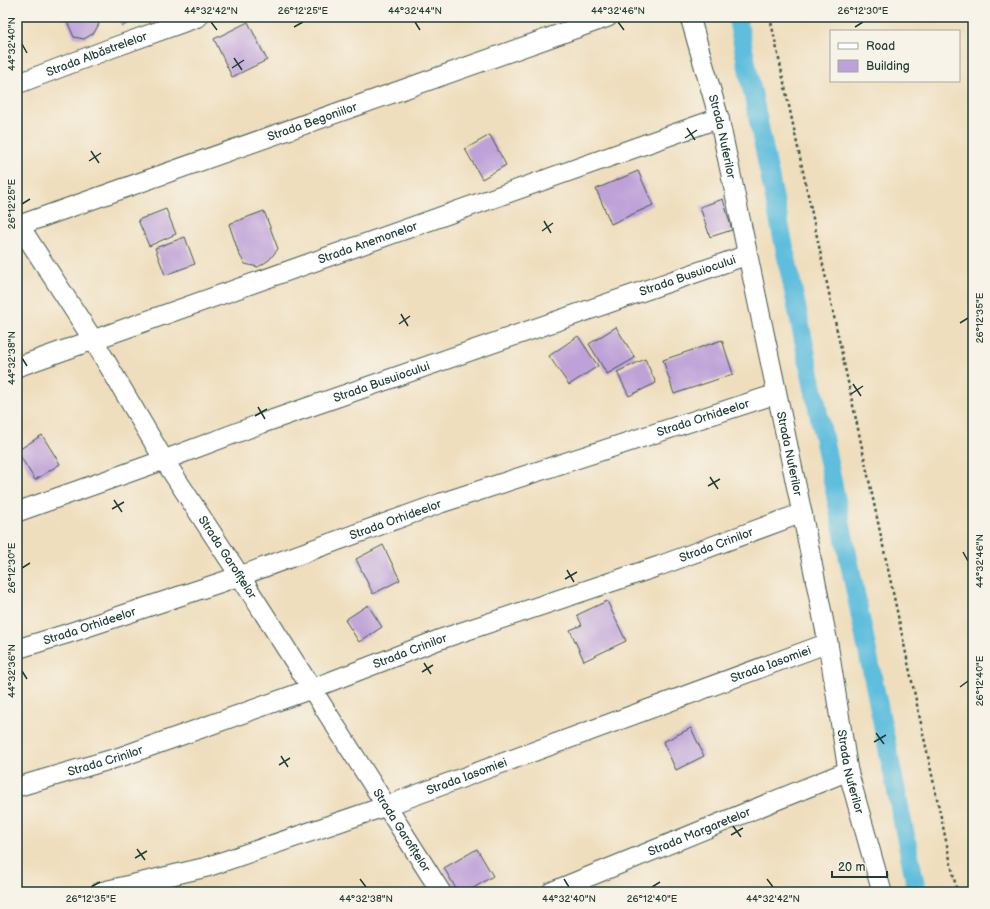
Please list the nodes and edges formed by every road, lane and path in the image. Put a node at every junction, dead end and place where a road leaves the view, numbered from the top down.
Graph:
1 (198, 17) edge
2 (608, 17) edge
3 (690, 17) edge
4 (770, 17) edge
5 (17, 84) edge
6 (719, 118) junction
7 (18, 224) edge
8 (747, 255) junction
9 (94, 341) junction
10 (17, 368) edge
11 (776, 394) junction
12 (164, 460) junction
13 (17, 512) edge
14 (802, 513) junction
15 (240, 576) junction
16 (828, 643) junction
17 (17, 649) edge
18 (311, 689) junction
19 (848, 770) junction
20 (17, 787) edge
21 (386, 806) junction
22 (100, 892) edge
23 (441, 892) edge
24 (551, 892) edge
25 (882, 892) edge
26 (957, 892) edge

1 - 5 street, Strada Albăstrelelor
2 - 7 street, Strada Begoniilor
3 - 6 street, Strada Nuferilor
4 - 26 path
6 - 8 street, Strada Nuferilor
6 - 9 street, Strada Anemonelor
7 - 9 street, Strada Garofițelor
8 - 11 street, Strada Nuferilor
8 - 12 street, Strada Busuiocului
9 - 10 street, Strada Anemonelor
9 - 12 street, Strada Garofițelor
11 - 14 street, Strada Nuferilor
11 - 15 street, Strada Orhideelor
12 - 13 street, Strada Busuiocului
12 - 15 street, Strada Garofițelor
14 - 16 street, Strada Nuferilor
14 - 18 street, Strada Crinilor
15 - 17 street, Strada Orhideelor
15 - 18 street, Strada Garofițelor
16 - 19 street, Strada Nuferilor
16 - 21 street, Strada Iasomiei
18 - 20 street, Strada Crinilor
18 - 21 street, Strada Garofițelor
19 - 24 street, Strada Margaretelor
19 - 25 street, Strada Nuferilor
21 - 22 street, Strada Iasomiei
21 - 23 street, Strada Garofițelor

